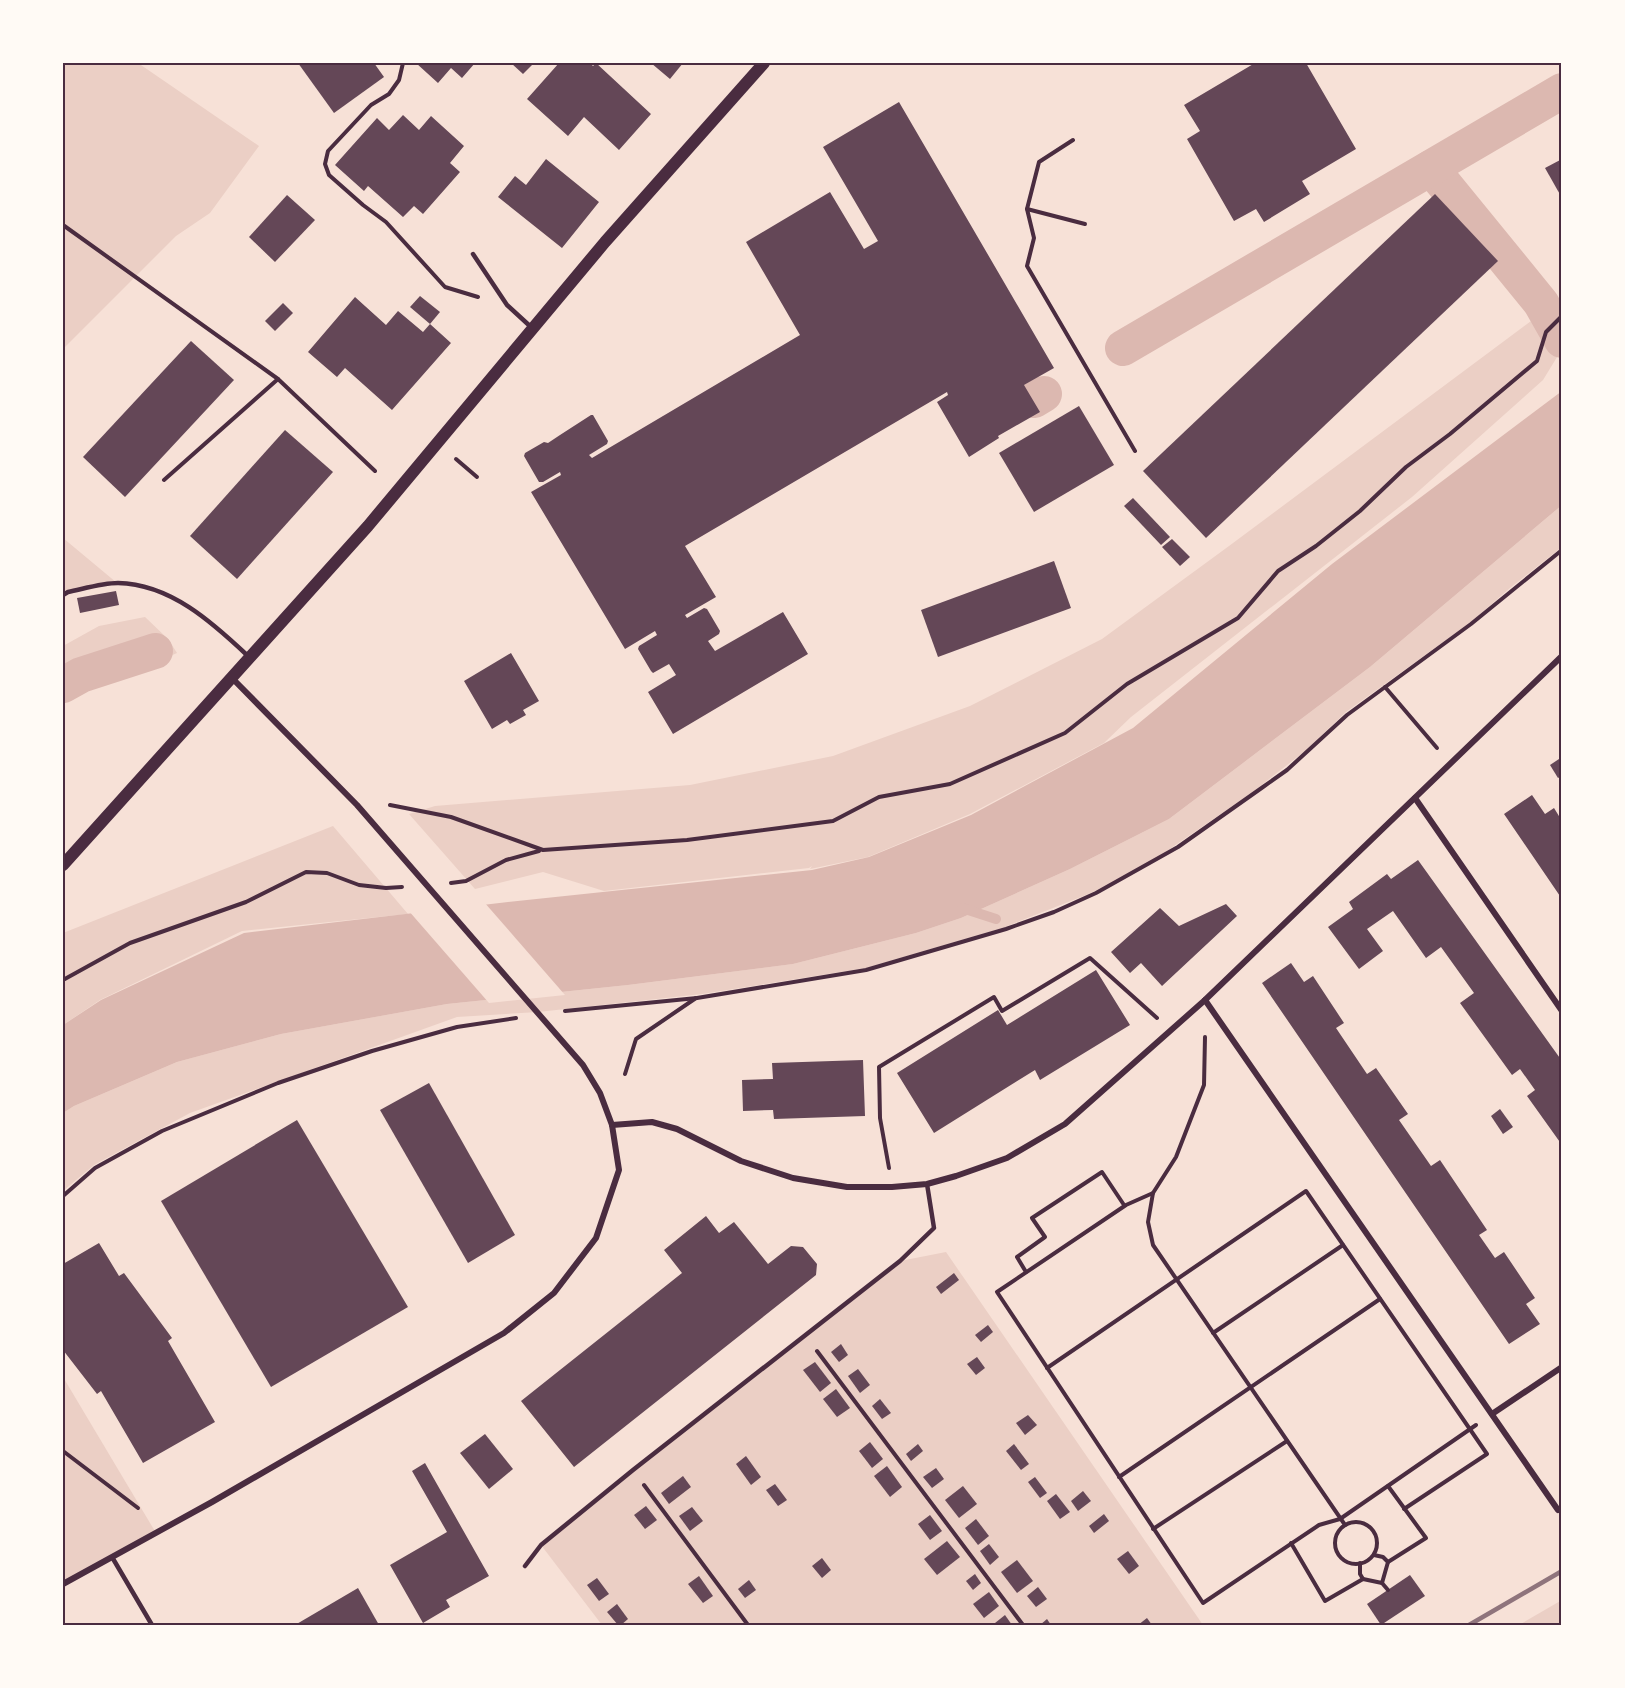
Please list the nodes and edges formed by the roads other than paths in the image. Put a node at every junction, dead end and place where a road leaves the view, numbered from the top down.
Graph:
1 (764, 63) edge
2 (472, 254) dead end
3 (533, 328) junction
4 (63, 594) edge
5 (1562, 656) edge
6 (250, 658) junction
7 (232, 678) junction
8 (1415, 798) junction
9 (63, 865) edge
10 (1205, 1000) junction
11 (1562, 1011) edge
12 (612, 1125) junction
13 (927, 1184) junction
14 (1562, 1366) edge
15 (1492, 1414) junction
16 (1558, 1510) dead end
17 (112, 1557) junction
18 (525, 1566) dead end
19 (63, 1584) edge
20 (152, 1625) edge

1 - 3 main road
2 - 3 lane
3 - 6 main road
4 - 6 lane
5 - 8 street
6 - 7 main road
7 - 9 main road
7 - 12 street
8 - 10 street
8 - 11 street
10 - 13 street
10 - 15 street
12 - 13 street
12 - 17 street
13 - 18 lane
14 - 15 street
15 - 16 street
17 - 19 street
17 - 20 lane

